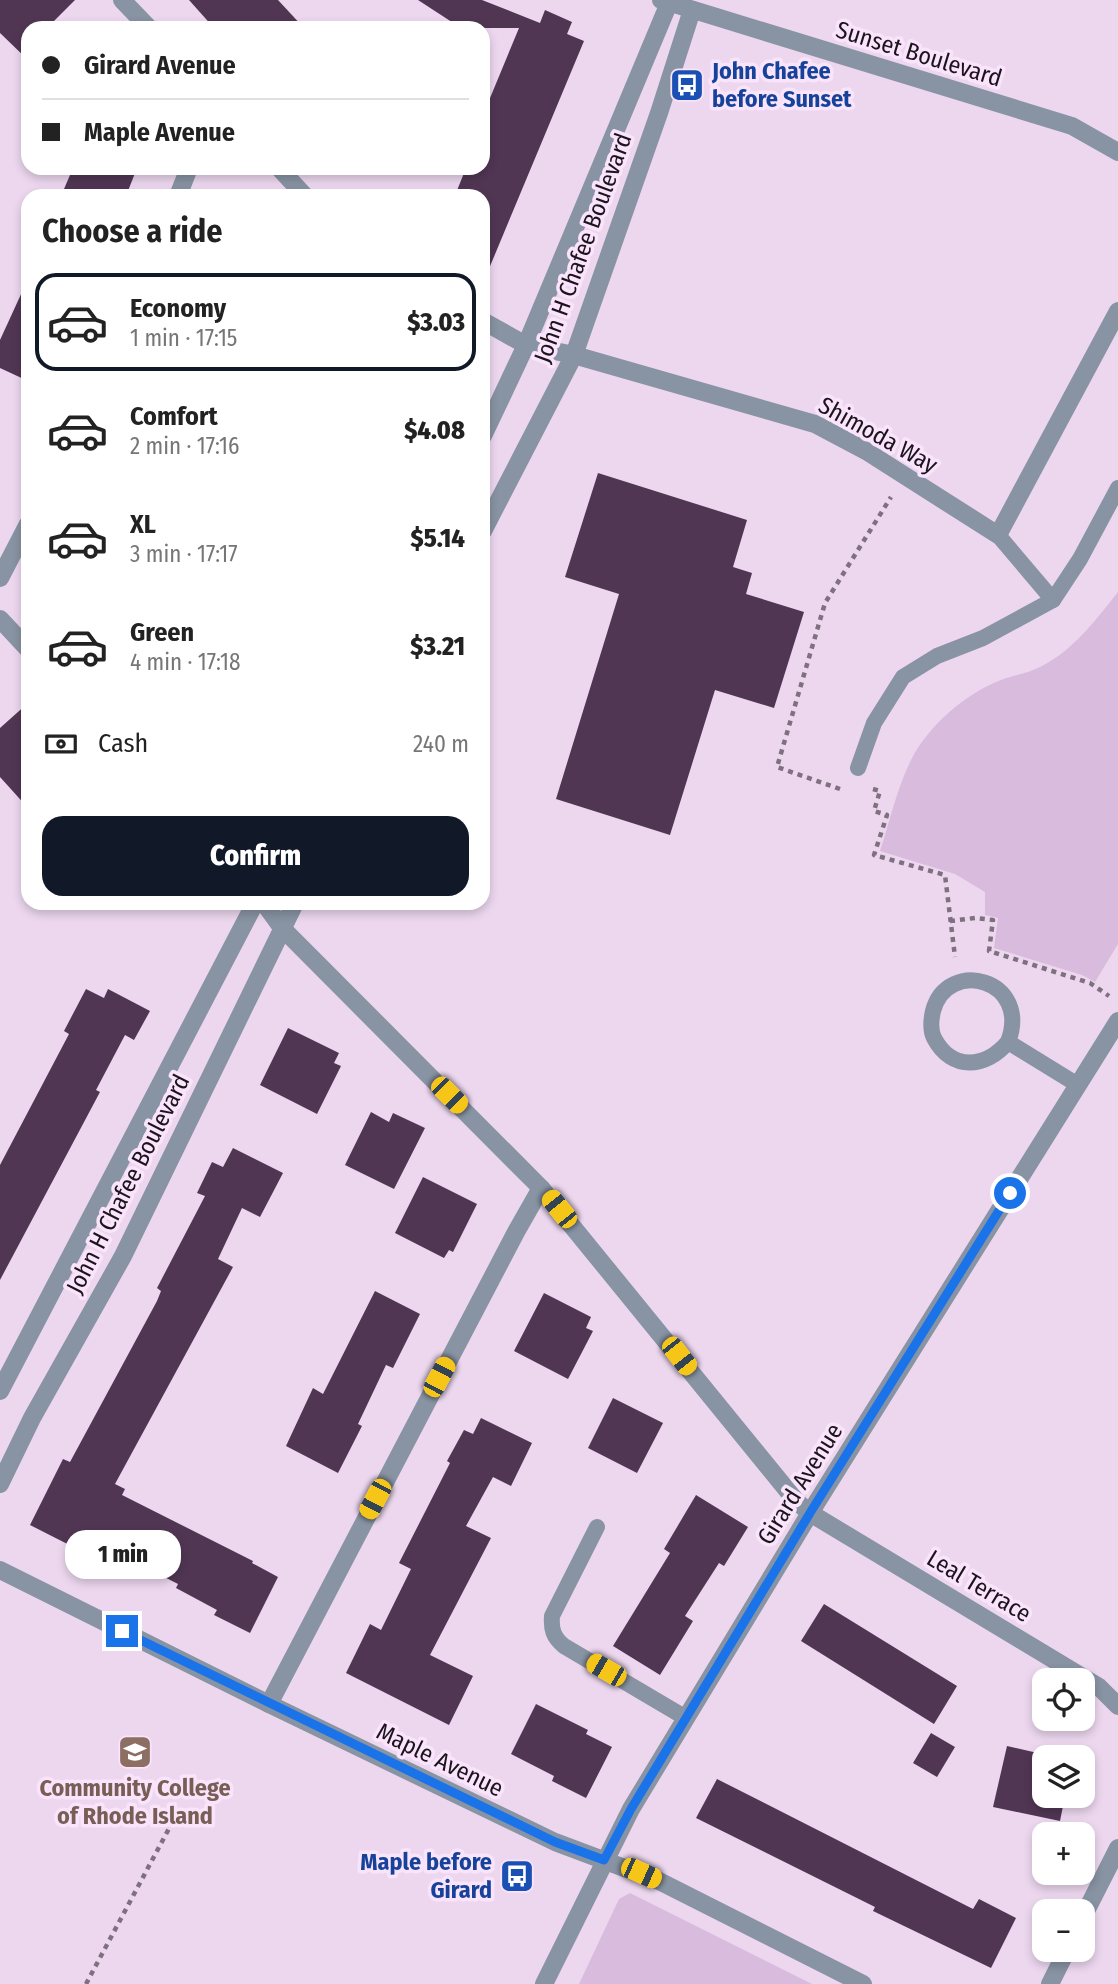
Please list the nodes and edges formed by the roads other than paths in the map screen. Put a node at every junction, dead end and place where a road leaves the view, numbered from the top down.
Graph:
1 (122, 0) edge
2 (665, 2) edge
3 (692, 10) junction
4 (142, 21) edge
5 (1118, 152) edge
6 (286, 175) edge
7 (298, 189) edge
8 (1118, 311) edge
9 (490, 325) edge
10 (526, 345) junction
11 (574, 355) junction
12 (490, 421) edge
13 (1118, 488) edge
14 (490, 517) edge
15 (998, 535) junction
16 (21, 538) edge
17 (0, 578) edge
18 (1053, 600) junction
19 (0, 618) edge
20 (21, 641) edge
21 (855, 775) road end
22 (251, 910) edge
23 (269, 910) edge
24 (291, 910) edge
25 (282, 928) junction
26 (1118, 1021) edge
27 (1008, 1042) junction
28 (1078, 1085) junction
29 (541, 1188) junction
30 (0, 1391) edge
31 (0, 1484) edge
32 (810, 1513) junction
33 (597, 1527) dead end
34 (0, 1570) edge
35 (270, 1704) junction
36 (1118, 1706) edge
37 (686, 1718) junction
38 (1118, 1847) edge
39 (604, 1860) junction
40 (1092, 1899) edge
41 (1061, 1962) edge
42 (544, 1984) edge
43 (863, 1984) edge
44 (1050, 1984) edge

1 - 4 street
2 - 3 street, Sunset Boulevard
2 - 10 street, John H Chafee Boulevard
3 - 5 street, Sunset Boulevard
3 - 11 street, John H Chafee Boulevard
6 - 7 street
8 - 15 street
9 - 10 street, Shimoda Way
10 - 11 street, Shimoda Way
10 - 12 street, John H Chafee Boulevard
11 - 14 street, John H Chafee Boulevard
11 - 15 street, Shimoda Way
13 - 18 lane
15 - 18 lane
16 - 17 street
18 - 21 lane
19 - 20 street
22 - 30 street, John H Chafee Boulevard
23 - 25 street, Leal Terrace
24 - 25 street, John H Chafee Boulevard
25 - 29 street, Leal Terrace
25 - 31 street, John H Chafee Boulevard
26 - 28 street, Girard Avenue
27 - 27 lane
27 - 28 lane
28 - 32 street, Girard Avenue
29 - 32 street, Leal Terrace
29 - 35 street
32 - 36 street, Leal Terrace
32 - 37 street, Girard Avenue
33 - 37 lane
34 - 35 street, Maple Avenue
35 - 39 street, Maple Avenue
37 - 39 street, Girard Avenue
38 - 40 street
39 - 42 street, Girard Avenue
39 - 43 street, Maple Avenue
41 - 44 street

